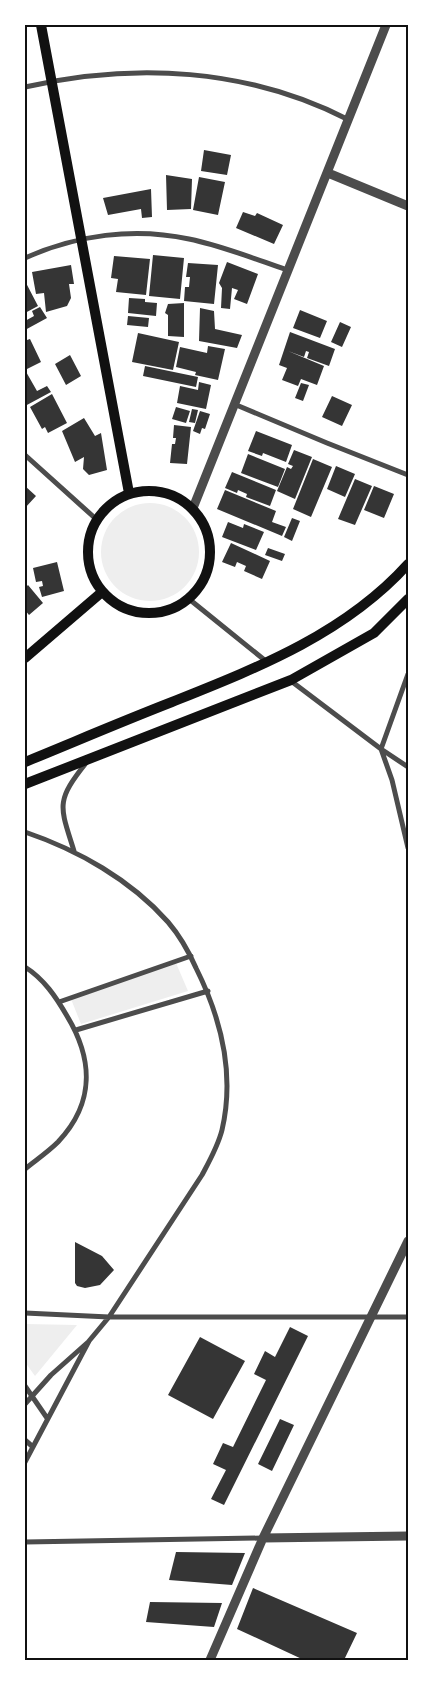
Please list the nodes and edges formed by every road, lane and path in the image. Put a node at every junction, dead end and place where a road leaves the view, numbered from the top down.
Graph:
1 (41, 25) edge
2 (386, 25) edge
3 (52, 81) junction
4 (25, 87) edge
5 (348, 120) junction
6 (328, 173) junction
7 (408, 206) edge
8 (80, 239) junction
9 (25, 258) edge
10 (287, 270) junction
11 (234, 404) junction
12 (25, 455) edge
13 (408, 475) edge
14 (129, 493) junction
15 (193, 508) junction
16 (96, 519) junction
17 (408, 564) edge
18 (102, 592) junction
19 (189, 599) junction
20 (408, 599) edge
21 (25, 658) edge
22 (267, 662) junction
23 (408, 674) edge
24 (291, 680) junction
25 (381, 749) junction
26 (89, 759) junction
27 (25, 762) edge
28 (408, 767) edge
29 (25, 784) edge
30 (25, 832) edge
31 (408, 848) edge
32 (74, 851) junction
33 (191, 956) junction
34 (25, 967) edge
35 (208, 991) junction
36 (59, 1002) junction
37 (76, 1030) junction
38 (25, 1168) edge
39 (408, 1241) edge
40 (25, 1314) edge
41 (372, 1316) junction
42 (109, 1317) junction
43 (408, 1317) edge
44 (89, 1341) junction
45 (25, 1386) edge
46 (32, 1398) junction
47 (25, 1404) edge
48 (47, 1418) junction
49 (25, 1440) edge
50 (33, 1447) junction
51 (25, 1462) edge
52 (408, 1536) edge
53 (263, 1538) junction
54 (25, 1542) edge
55 (210, 1660) edge

1 - 3 main road
2 - 5 street
3 - 4 street
3 - 5 street
3 - 8 main road
5 - 6 street
6 - 7 street
6 - 10 street
8 - 9 street
8 - 10 street
8 - 14 main road
10 - 11 street
11 - 13 street
11 - 15 street
12 - 16 street
14 - 15 main road
14 - 16 main road
15 - 19 main road
16 - 18 main road
17 - 22 main road
18 - 19 main road
18 - 21 main road
19 - 22 street
20 - 24 main road
22 - 27 main road
23 - 25 street
24 - 25 street
24 - 26 main road
25 - 28 street
25 - 31 street
26 - 29 main road
26 - 32 street
30 - 32 street
32 - 33 street
33 - 35 street
33 - 36 street
34 - 36 street
35 - 37 street
35 - 42 street
36 - 37 street
37 - 38 street
39 - 41 street
40 - 42 street
41 - 42 street
41 - 43 street
41 - 53 street
42 - 44 street
44 - 46 street
44 - 48 street
45 - 46 street
46 - 47 street
46 - 48 street
48 - 50 street
49 - 50 street
50 - 51 street
52 - 53 street
53 - 54 street
53 - 55 street

